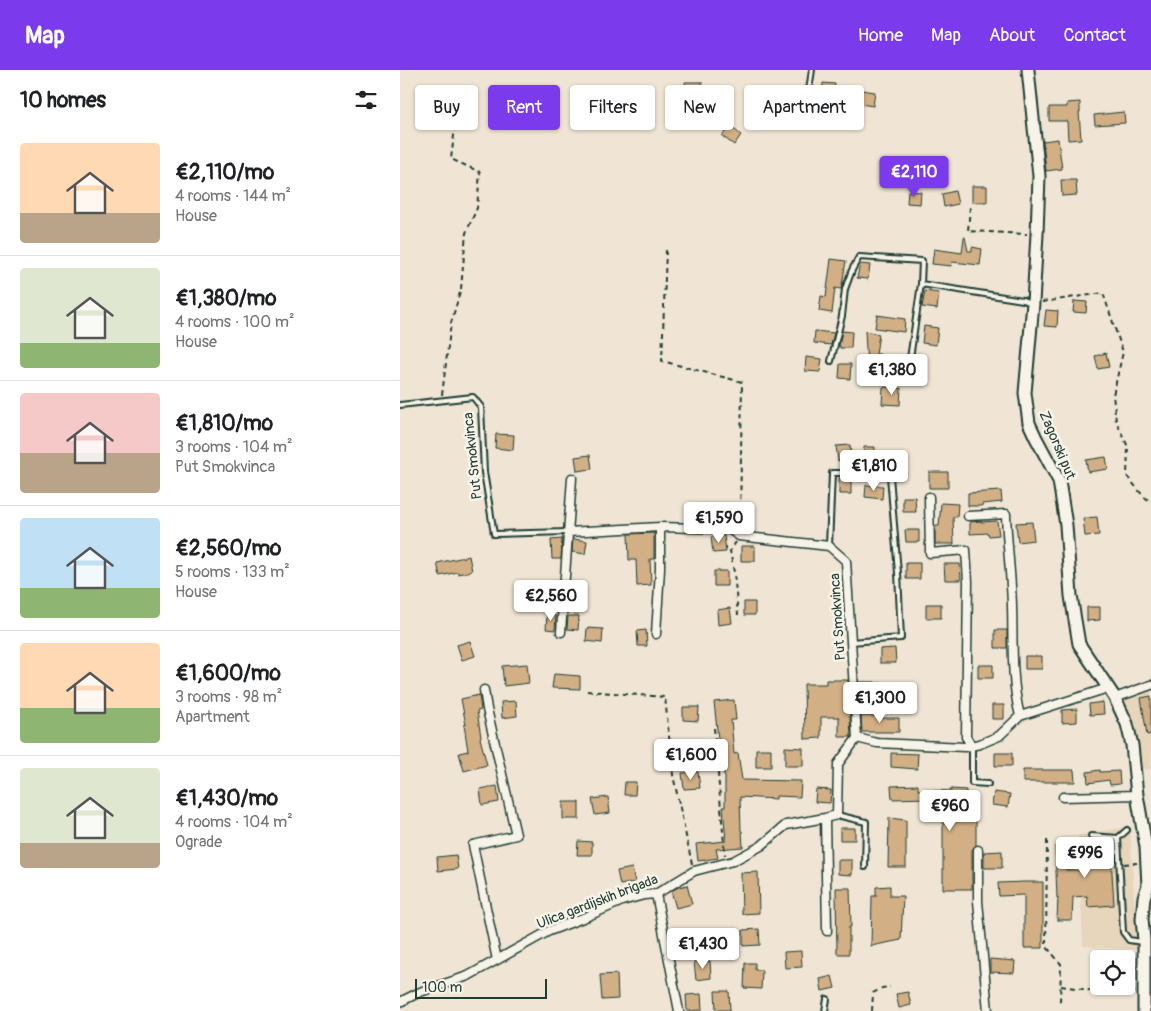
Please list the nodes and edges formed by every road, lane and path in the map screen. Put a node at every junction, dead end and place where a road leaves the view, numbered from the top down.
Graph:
1 (812, 70) edge
2 (1028, 70) edge
3 (810, 85) edge
4 (455, 130) edge
5 (970, 208) dead end
6 (1037, 234) junction
7 (666, 250) dead end
8 (921, 284) junction
9 (1033, 304) junction
10 (831, 361) dead end
11 (909, 365) dead end
12 (441, 400) junction
13 (400, 405) edge
14 (572, 478) dead end
15 (929, 497) dead end
16 (1151, 502) edge
17 (968, 516) dead end
18 (660, 527) junction
19 (568, 532) junction
20 (739, 536) junction
21 (829, 546) junction
22 (738, 615) dead end
23 (561, 632) dead end
24 (656, 634) dead end
25 (851, 642) junction
26 (1151, 685) edge
27 (484, 690) dead end
28 (587, 691) dead end
29 (1111, 693) junction
30 (1020, 716) junction
31 (714, 728) dead end
32 (857, 738) junction
33 (971, 745) junction
34 (988, 784) dead end
35 (1137, 795) junction
36 (1063, 797) dead end
37 (837, 815) junction
38 (825, 818) junction
39 (1127, 830) dead end
40 (1091, 836) dead end
41 (1118, 838) junction
42 (1047, 840) dead end
43 (978, 850) dead end
44 (1148, 852) edge
45 (727, 862) junction
46 (1136, 863) dead end
47 (1130, 864) dead end
48 (865, 867) dead end
49 (694, 870) junction
50 (1149, 884) edge
51 (656, 894) junction
52 (1151, 917) edge
53 (827, 930) dead end
54 (1144, 941) junction
55 (497, 960) junction
56 (1061, 986) junction
57 (890, 987) dead end
58 (1144, 992) junction
59 (827, 999) dead end
60 (400, 1002) edge
61 (1060, 1003) dead end
62 (1146, 1009) edge
63 (679, 1011) edge
64 (825, 1011) edge
65 (872, 1011) edge
66 (988, 1011) edge

1 - 3 lane
2 - 6 main road, Zagorski put
4 - 12 path
5 - 6 path
6 - 9 main road, Zagorski put
7 - 20 path
8 - 9 lane
8 - 10 lane
8 - 11 lane
9 - 16 path
9 - 29 main road, Zagorski put
12 - 13 lane, Put Smokvinca
12 - 19 lane, Put Smokvinca
14 - 19 street
15 - 33 street
17 - 30 street
18 - 19 street, Put Smokvinca
18 - 20 street, Put Smokvinca
18 - 24 street
19 - 23 street
20 - 21 street, Put Smokvinca
20 - 22 path
21 - 25 street, Put Smokvinca
21 - 25 lane
25 - 32 street, Put Smokvinca
26 - 29 street
27 - 55 street
28 - 49 path
29 - 30 street
29 - 35 main road, Zagorski put
30 - 33 street
31 - 45 path
32 - 33 street
32 - 37 street
33 - 34 lane
35 - 36 street
35 - 44 main road, Zagorski put
37 - 38 street, Ulica gardijskih brigada
37 - 48 lane
38 - 45 street, Ulica gardijskih brigada
38 - 53 street
39 - 41 lane
40 - 41 lane
41 - 54 lane
42 - 56 path
43 - 66 street
44 - 50 main road, Zagorski put
45 - 49 street, Ulica gardijskih brigada
46 - 47 path
49 - 51 street, Ulica gardijskih brigada
50 - 54 main road, Zagorski put
51 - 55 street, Ulica gardijskih brigada
51 - 63 street
52 - 54 main road
54 - 58 main road
55 - 60 street, Ulica gardijskih brigada
56 - 58 path
56 - 61 path
57 - 65 path
58 - 62 main road
59 - 64 lane

